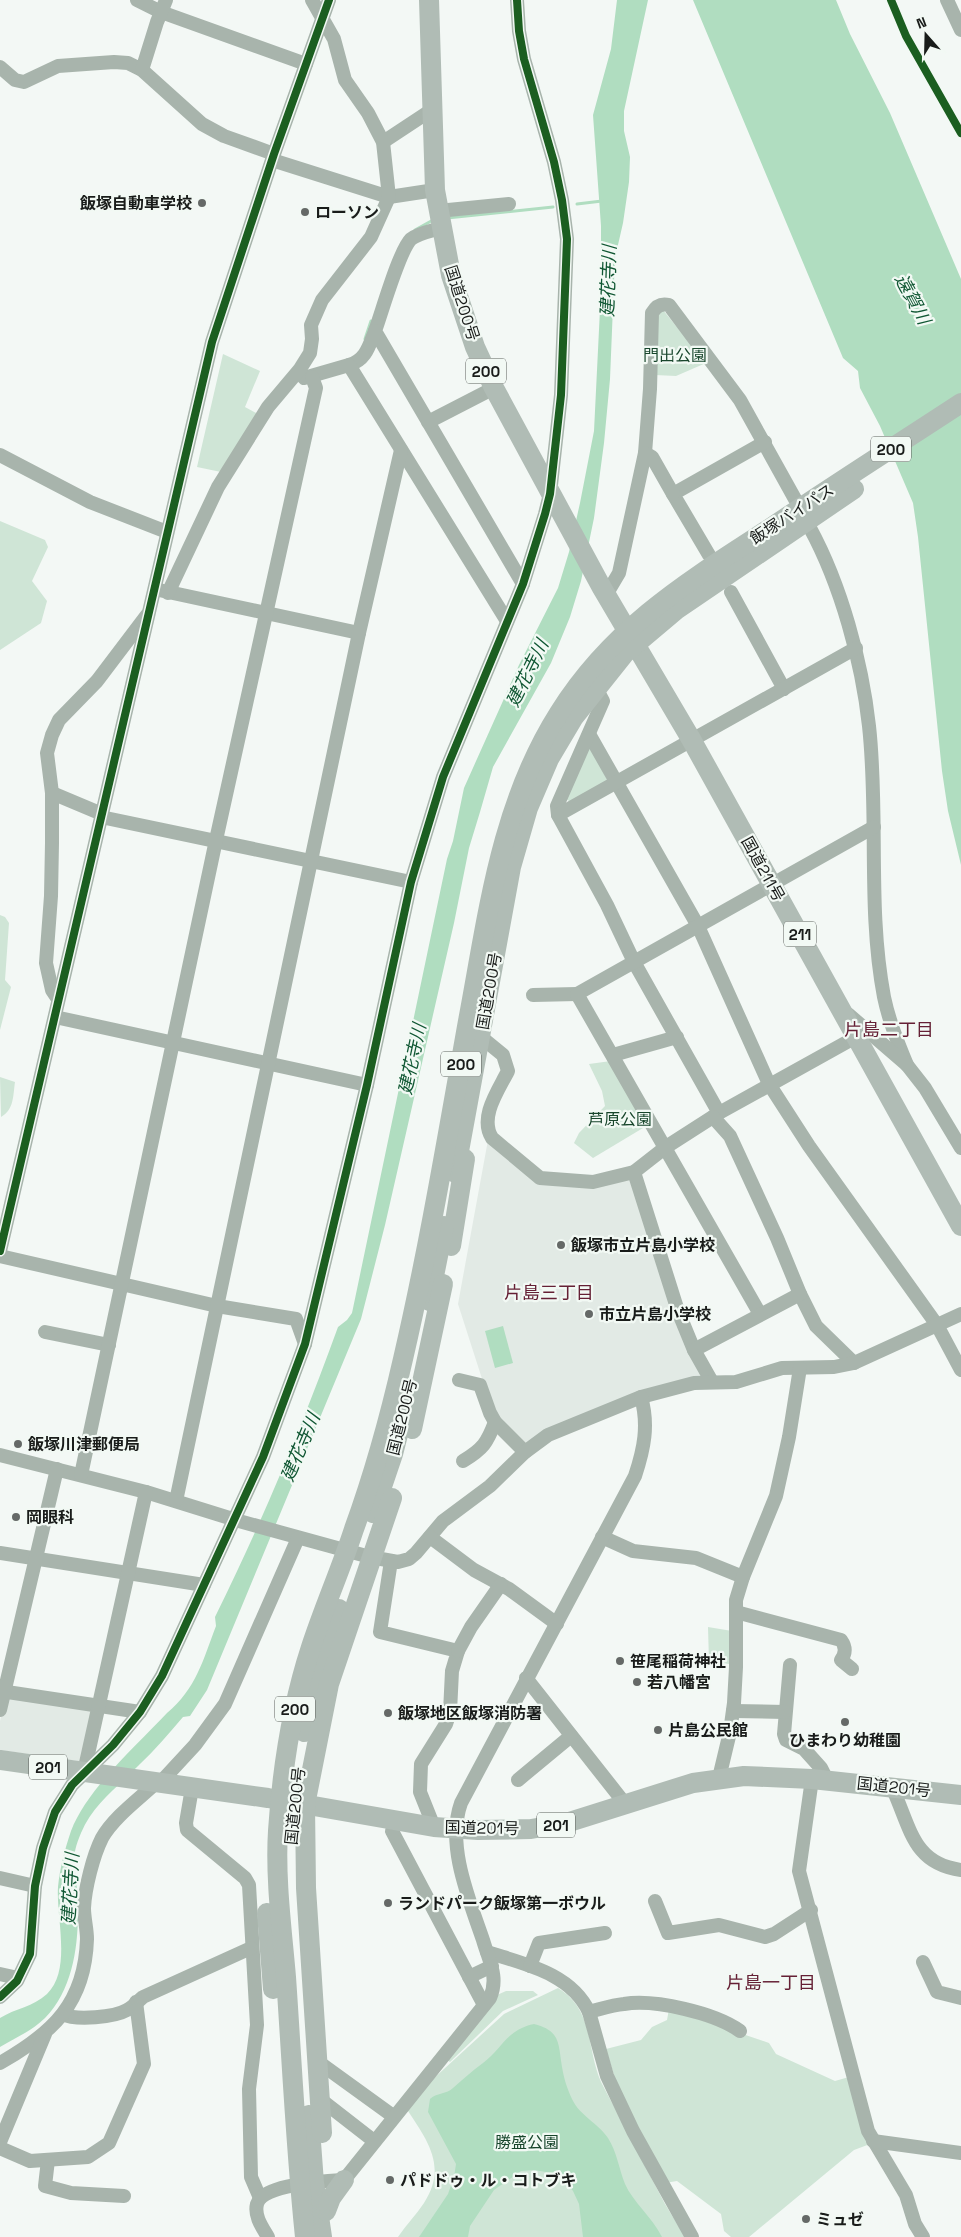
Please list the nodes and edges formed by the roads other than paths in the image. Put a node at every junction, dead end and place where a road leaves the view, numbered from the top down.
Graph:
1 (138, 0) edge
2 (312, 0) edge
3 (330, 0) edge
4 (429, 0) edge
5 (517, 0) edge
6 (947, 0) edge
7 (164, 6) edge
8 (324, 18) junction
9 (961, 30) edge
10 (306, 64) junction
11 (0, 67) edge
12 (142, 70) junction
13 (433, 109) junction
14 (383, 142) junction
15 (273, 157) junction
16 (435, 190) junction
17 (389, 198) junction
18 (509, 204) dead end
19 (439, 219) junction
20 (375, 331) junction
21 (348, 365) junction
22 (312, 377) junction
23 (283, 388) junction
24 (494, 388) junction
25 (961, 404) edge
26 (961, 419) edge
27 (428, 422) junction
28 (764, 442) junction
29 (401, 450) junction
30 (645, 453) junction
31 (0, 455) edge
32 (674, 494) junction
33 (794, 499) dead end
34 (824, 500) junction
35 (554, 501) junction
36 (810, 528) dead end
37 (167, 532) junction
38 (709, 555) dead end
39 (523, 584) junction
40 (161, 591) junction
41 (604, 592) junction
42 (730, 592) dead end
43 (148, 614) junction
44 (267, 614) junction
45 (507, 621) junction
46 (359, 633) junction
47 (631, 636) junction
48 (856, 648) junction
49 (596, 688) junction
50 (784, 689) junction
51 (589, 734) junction
52 (691, 739) junction
53 (616, 782) junction
54 (52, 793) junction
55 (102, 815) junction
56 (558, 815) junction
57 (874, 828) junction
58 (216, 840) junction
59 (310, 862) junction
60 (411, 882) junction
61 (772, 884) junction
62 (698, 926) junction
63 (634, 962) junction
64 (577, 994) junction
65 (533, 995) dead end
66 (58, 1000) junction
67 (839, 1006) junction
68 (55, 1017) junction
69 (481, 1037) junction
70 (677, 1037) junction
71 (856, 1037) junction
72 (173, 1044) junction
73 (613, 1056) junction
74 (477, 1062) junction
75 (269, 1064) junction
76 (907, 1065) junction
77 (769, 1084) junction
78 (367, 1085) junction
79 (716, 1115) junction
80 (666, 1148) junction
81 (961, 1148) edge
82 (442, 1167) junction
83 (634, 1172) junction
84 (961, 1226) edge
85 (0, 1251) edge
86 (0, 1256) edge
87 (122, 1284) junction
88 (800, 1294) junction
89 (217, 1306) junction
90 (760, 1314) junction
91 (961, 1314) edge
92 (937, 1325) junction
93 (45, 1332) dead end
94 (305, 1344) junction
95 (109, 1345) junction
96 (694, 1350) junction
97 (854, 1363) junction
98 (800, 1368) junction
99 (961, 1370) edge
100 (459, 1380) dead end
101 (712, 1382) junction
102 (641, 1397) junction
103 (495, 1422) junction
104 (525, 1452) junction
105 (0, 1455) edge
106 (462, 1461) dead end
107 (57, 1469) junction
108 (81, 1475) junction
109 (146, 1492) junction
110 (176, 1501) junction
111 (236, 1520) junction
112 (361, 1530) junction
113 (295, 1537) junction
114 (602, 1537) junction
115 (430, 1538) junction
116 (335, 1547) junction
117 (0, 1553) edge
118 (370, 1557) junction
119 (36, 1558) junction
120 (391, 1561) junction
121 (129, 1573) junction
122 (743, 1577) junction
123 (501, 1584) junction
124 (204, 1585) junction
125 (736, 1612) junction
126 (557, 1624) junction
127 (458, 1651) junction
128 (790, 1665) dead end
129 (852, 1668) dead end
130 (526, 1678) junction
131 (2, 1692) edge
132 (99, 1707) junction
133 (0, 1710) edge
134 (733, 1711) junction
135 (140, 1712) junction
136 (785, 1712) junction
137 (572, 1736) junction
138 (0, 1760) edge
139 (90, 1774) junction
140 (718, 1778) junction
141 (820, 1779) junction
142 (518, 1780) dead end
143 (154, 1783) junction
144 (192, 1788) junction
145 (894, 1788) junction
146 (961, 1794) edge
147 (268, 1798) junction
148 (306, 1805) junction
149 (626, 1805) junction
150 (434, 1826) junction
151 (455, 1828) junction
152 (392, 1831) dead end
153 (961, 1870) edge
154 (0, 1878) edge
155 (35, 1886) junction
156 (655, 1901) dead end
157 (810, 1910) junction
158 (605, 1933) dead end
159 (251, 1948) junction
160 (486, 1952) junction
161 (924, 1962) dead end
162 (492, 1966) junction
163 (530, 1966) junction
164 (0, 1974) edge
165 (469, 1977) junction
166 (18, 1978) junction
167 (0, 1998) edge
168 (961, 1998) edge
169 (136, 2002) junction
170 (484, 2005) junction
171 (590, 2012) junction
172 (63, 2014) junction
173 (740, 2031) dead end
174 (45, 2034) junction
175 (317, 2061) junction
176 (0, 2063) edge
177 (320, 2099) junction
178 (393, 2116) junction
179 (374, 2141) junction
180 (873, 2141) junction
181 (0, 2142) edge
182 (0, 2148) edge
183 (961, 2154) edge
184 (48, 2160) junction
185 (315, 2183) junction
186 (124, 2196) dead end
187 (260, 2198) junction
188 (268, 2237) edge
189 (295, 2237) edge
190 (306, 2237) edge
191 (322, 2237) edge
192 (329, 2237) edge
193 (692, 2237) edge
194 (922, 2237) edge

1 - 7 street
2 - 8 street
3 - 8 street
4 - 13 highway, 国道200号 / 200
5 - 35 street
6 - 9 street
7 - 10 street
7 - 12 street
8 - 10 street
8 - 14 street
10 - 15 street
11 - 12 street
12 - 15 street
13 - 14 street
13 - 16 highway, 国道200号 / 200
14 - 17 street
15 - 17 street
15 - 37 street
16 - 17 street
16 - 19 highway, 国道200号 / 200
17 - 23 street
18 - 19 street
19 - 20 street
19 - 24 highway, 国道200号 / 200
20 - 21 street
20 - 27 street
21 - 22 street
21 - 29 street
22 - 23 street
22 - 44 street
23 - 40 street
24 - 27 street
24 - 35 highway, 国道200号 / 200
25 - 34 highway, 飯塚バイパス / 200
26 - 34 highway, 飯塚バイパス / 200
27 - 39 street
28 - 30 street
28 - 32 street
28 - 33 street
29 - 45 street
29 - 46 street
30 - 32 street
30 - 41 street
31 - 37 street
32 - 38 street
34 - 47 highway, 飯塚バイパス / 200
35 - 39 street
35 - 41 highway, 国道200号 / 200
36 - 48 street
37 - 40 street
39 - 45 street
40 - 43 street
40 - 44 street
41 - 47 highway, 国道200号 / 200
42 - 50 street
43 - 54 street
43 - 55 street
44 - 46 street
44 - 58 street
45 - 60 street
46 - 59 street
47 - 49 highway, 国道200号 / 200
47 - 52 highway, 国道211号 / 211
47 - 82 highway, 国道200号 / 200
48 - 50 street
48 - 57 street
49 - 51 street
49 - 69 highway, 国道200号 / 200
50 - 52 street
51 - 53 street
51 - 56 street
52 - 53 street
52 - 61 highway, 国道211号 / 211
53 - 56 street
53 - 62 street
54 - 55 street
54 - 66 street
55 - 58 street
55 - 66 street
56 - 63 street
57 - 61 street
57 - 76 street
58 - 59 street
58 - 72 street
59 - 60 street
59 - 75 street
60 - 78 street
61 - 62 street
61 - 67 highway, 国道211号 / 211
62 - 63 street
62 - 77 street
63 - 64 street
63 - 70 street
64 - 65 street
64 - 73 street
66 - 68 street
67 - 71 highway, 国道211号 / 211
67 - 76 street
68 - 72 street
68 - 85 street
69 - 74 highway, 国道200号 / 200
69 - 83 street
70 - 73 street
70 - 79 street
71 - 77 street
71 - 84 highway, 国道211号 / 211
72 - 75 street
72 - 87 street
73 - 80 street
74 - 112 highway, 国道200号 / 200
74 - 118 highway
75 - 78 street
75 - 89 street
76 - 81 street
77 - 79 street
77 - 92 street
78 - 94 street
79 - 80 street
79 - 88 street
80 - 83 street
80 - 90 street
82 - 112 highway, 国道200号 / 200
82 - 116 highway
83 - 96 street
86 - 87 street
87 - 89 street
87 - 95 street
88 - 90 street
88 - 97 street
89 - 94 street
89 - 110 street
90 - 96 street
91 - 92 street
92 - 97 street
92 - 99 street
93 - 95 street
94 - 111 street
95 - 108 street
96 - 101 street
97 - 98 street
98 - 101 street
98 - 122 street
100 - 103 street
101 - 102 street
102 - 104 street
102 - 114 street
103 - 104 street
103 - 106 street
104 - 115 street
105 - 107 street
107 - 108 street
107 - 119 street
108 - 109 street
109 - 110 street
109 - 121 street
110 - 111 street
111 - 113 street
111 - 124 street
112 - 185 highway, 国道200号 / 200
113 - 116 street
113 - 143 street
114 - 122 street
114 - 126 street
115 - 120 street
115 - 123 street
116 - 118 street
116 - 147 highway
117 - 119 street
118 - 120 street
118 - 148 highway
119 - 121 street
119 - 131 street
120 - 127 street
121 - 124 street
121 - 132 street
122 - 125 street
123 - 126 street
123 - 127 street
124 - 135 street
125 - 129 street
125 - 134 street
126 - 130 street
127 - 150 street
128 - 136 street
130 - 137 street
130 - 151 street
131 - 132 street
131 - 133 street
132 - 135 street
132 - 139 street
134 - 136 street
134 - 140 street
135 - 139 street
136 - 141 street
137 - 142 street
137 - 149 street
138 - 139 highway, 国道201号 / 201
139 - 143 highway, 国道201号 / 201
139 - 155 street
140 - 141 highway, 国道201号 / 201
140 - 149 highway, 国道201号 / 201
141 - 145 highway, 国道201号 / 201
141 - 157 street
143 - 144 highway, 国道201号 / 201
143 - 172 street
144 - 147 highway, 国道201号 / 201
144 - 159 street
145 - 146 highway, 国道201号 / 201
145 - 153 street
147 - 148 highway, 国道201号 / 201
147 - 185 highway
148 - 150 highway, 国道201号 / 201
148 - 175 highway
149 - 151 highway, 国道201号 / 201
150 - 151 highway, 国道201号 / 201
151 - 160 street
152 - 165 street
154 - 155 street
155 - 166 street
156 - 157 street
157 - 180 street
158 - 163 street
159 - 169 street
159 - 187 street
160 - 162 street
160 - 163 street
161 - 168 street
162 - 165 street
162 - 170 street
163 - 171 street
164 - 166 street
165 - 170 street
166 - 167 street
169 - 172 street
169 - 184 street
170 - 178 street
171 - 173 street
171 - 193 street
172 - 174 street
174 - 176 street
174 - 181 street
175 - 177 highway
175 - 178 street
177 - 179 street
177 - 185 highway
178 - 179 street
179 - 185 street
180 - 183 street
180 - 194 street
182 - 184 street
184 - 186 street
185 - 187 street
185 - 189 highway
185 - 190 highway, 国道200号 / 200
185 - 191 highway, 国道200号 / 200
185 - 192 highway
187 - 188 street

